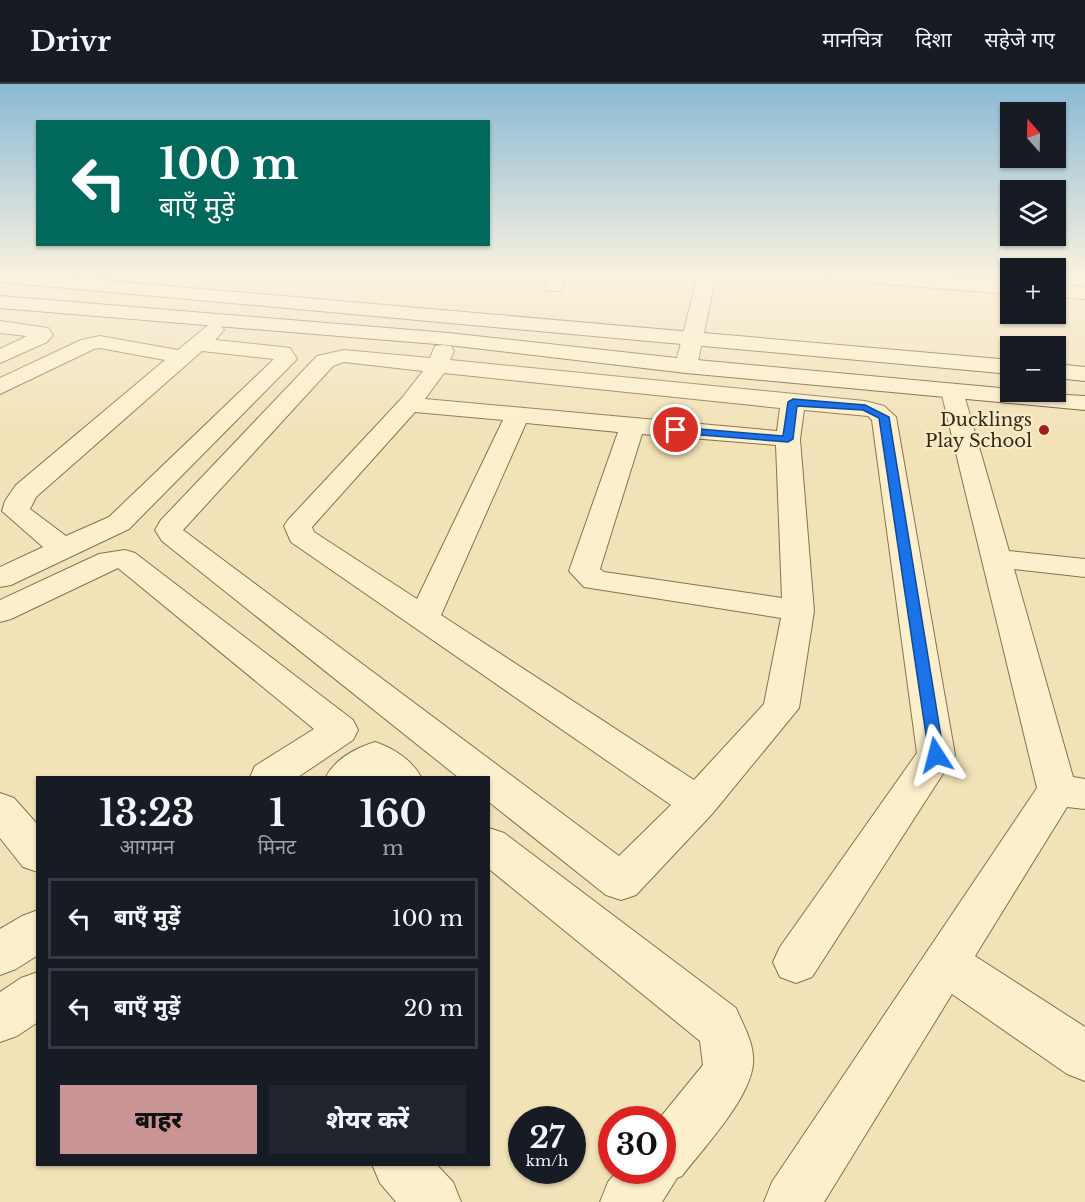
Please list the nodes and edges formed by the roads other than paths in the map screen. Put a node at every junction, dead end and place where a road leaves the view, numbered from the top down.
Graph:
1 (1, 327) edge
2 (217, 327) edge
3 (291, 327) edge
4 (577, 327) edge
5 (695, 327) edge
6 (693, 338) junction
7 (448, 339) junction
8 (190, 351) junction
9 (0, 357) edge
10 (686, 366) junction
11 (1000, 366) edge
12 (437, 367) junction
13 (1066, 372) edge
14 (1085, 374) edge
15 (0, 387) edge
16 (952, 391) junction
17 (793, 402) junction
18 (1085, 403) edge
19 (409, 404) junction
20 (518, 415) junction
21 (632, 426) junction
22 (788, 439) junction
23 (64, 549) junction
24 (996, 558) junction
25 (1085, 568) edge
26 (0, 579) edge
27 (798, 611) junction
28 (0, 612) edge
29 (424, 618) junction
30 (271, 776) edge
31 (346, 776) edge
32 (401, 776) edge
33 (484, 776) edge
34 (490, 781) edge
35 (1071, 792) edge
36 (698, 803) junction
37 (0, 809) edge
38 (490, 846) edge
39 (36, 853) edge
40 (36, 931) edge
41 (0, 954) edge
42 (796, 962) dead end
43 (946, 963) junction
44 (36, 995) edge
45 (0, 1019) edge
46 (1085, 1056) edge
47 (676, 1140) edge
48 (401, 1166) edge
49 (642, 1184) edge
50 (433, 1202) edge
51 (628, 1202) edge
52 (792, 1202) edge

1 - 9 street
2 - 8 street
3 - 7 street
4 - 6 street
5 - 6 street
6 - 10 street
6 - 11 street
7 - 10 street
7 - 12 street
8 - 15 street
8 - 23 street
8 - 23 street
10 - 16 street
12 - 17 street
12 - 19 street
12 - 33 street
13 - 14 street
16 - 18 street
16 - 24 street
17 - 22 street
17 - 42 street
19 - 20 street
19 - 29 street
20 - 21 street
20 - 29 street
21 - 22 street
21 - 27 street
22 - 27 street
23 - 26 street
24 - 25 street
24 - 35 street
27 - 36 street
28 - 30 street
29 - 36 street
31 - 32 street
34 - 36 street
35 - 43 street
37 - 39 street
38 - 47 street
40 - 41 street
43 - 46 street
43 - 52 street
44 - 45 street
48 - 50 street
49 - 51 street

